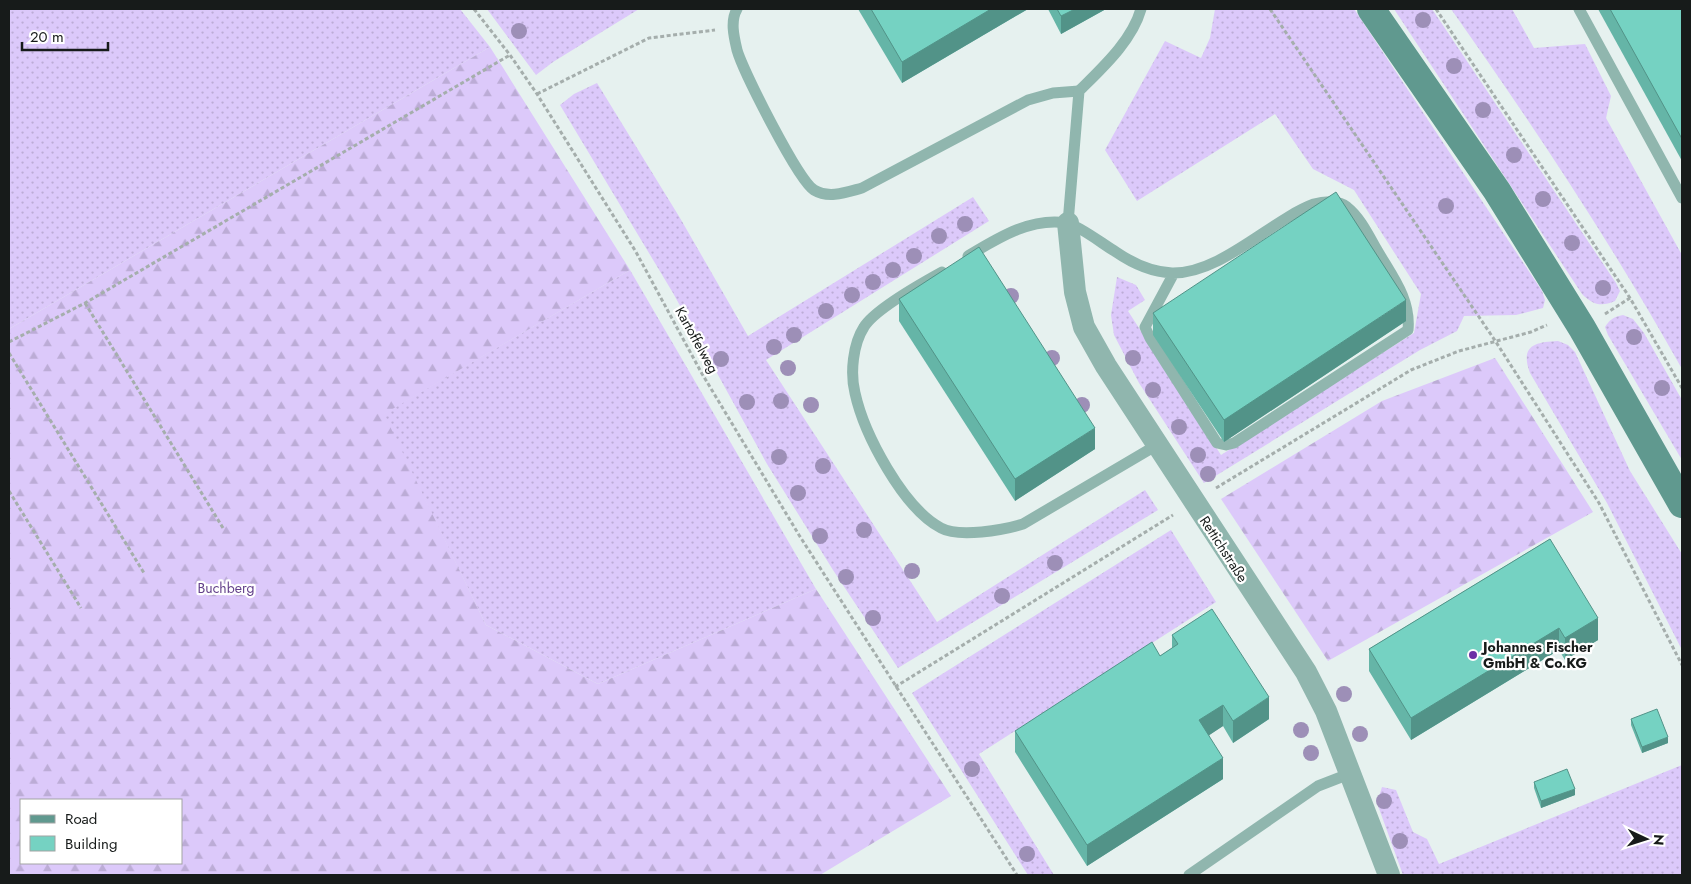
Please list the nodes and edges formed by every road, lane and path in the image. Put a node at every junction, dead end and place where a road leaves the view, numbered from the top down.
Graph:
1 (474, 9) edge
2 (737, 9) edge
3 (1141, 9) edge
4 (1270, 9) edge
5 (1371, 9) edge
6 (1436, 9) edge
7 (1579, 9) edge
8 (733, 28) junction
9 (510, 55) junction
10 (1079, 92) junction
11 (537, 94) junction
12 (1682, 198) edge
13 (1068, 224) junction
14 (1174, 273) junction
15 (84, 303) junction
16 (1573, 314) junction
17 (9, 342) edge
18 (1496, 342) junction
19 (9, 353) edge
20 (1682, 388) edge
21 (1157, 445) junction
22 (9, 491) edge
23 (1194, 502) junction
24 (1682, 504) edge
25 (223, 528) dead end
26 (144, 573) dead end
27 (81, 608) dead end
28 (1682, 666) edge
29 (895, 687) junction
30 (1349, 774) junction
31 (1017, 875) edge
32 (1190, 875) edge
33 (1389, 875) edge

1 - 9 path, Kartoffelweg
2 - 8 lane
3 - 10 lane
4 - 18 path
5 - 16 main road
6 - 20 path
7 - 12 lane
8 - 10 lane
8 - 11 path
9 - 11 path, Kartoffelweg
9 - 15 path
10 - 13 lane
11 - 29 path, Kartoffelweg
13 - 14 lane
13 - 21 street, Rettichstraße
13 - 21 lane
14 - 14 lane
15 - 17 path
15 - 25 path
16 - 18 path
16 - 24 main road
18 - 23 path
18 - 28 path
19 - 26 path
21 - 23 street, Rettichstraße
22 - 27 path
23 - 29 path
23 - 30 street, Rettichstraße
29 - 31 path, Kartoffelweg
30 - 32 lane
30 - 33 street, Rettichstraße

